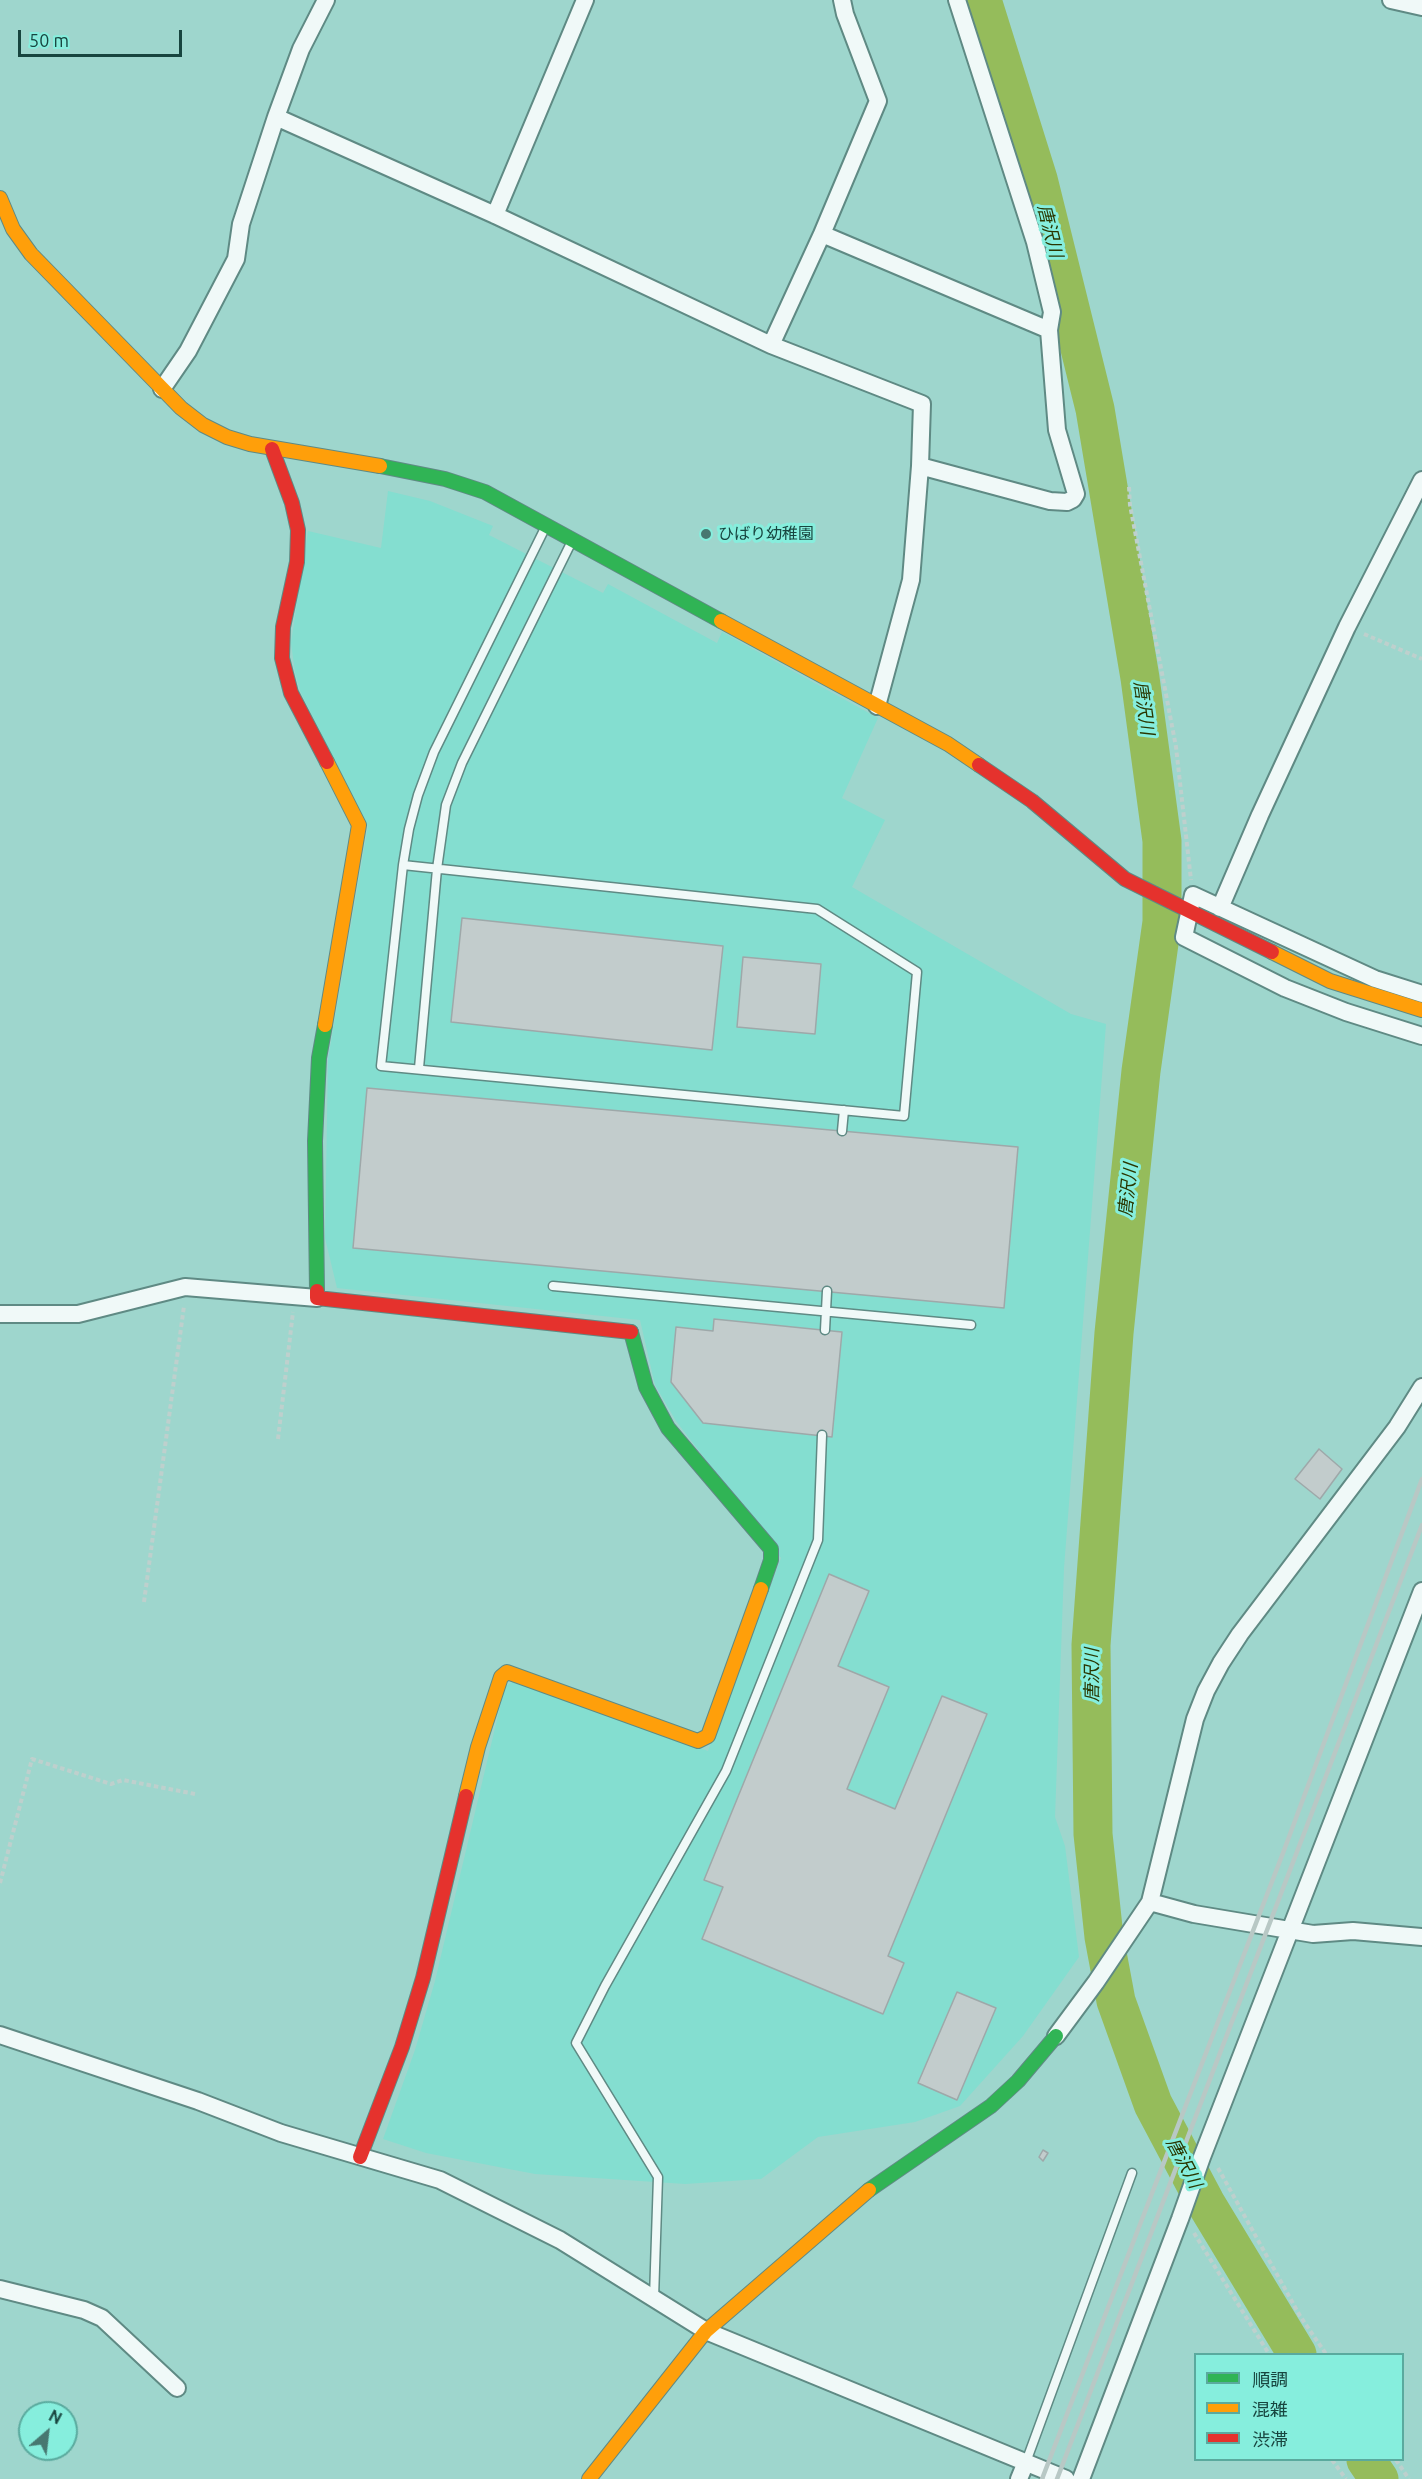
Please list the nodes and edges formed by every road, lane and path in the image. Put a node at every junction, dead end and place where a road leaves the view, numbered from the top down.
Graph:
1 (326, 0) edge
2 (585, 0) edge
3 (842, 0) edge
4 (957, 0) edge
5 (1391, 0) edge
6 (1422, 7) edge
7 (276, 117) junction
8 (0, 198) edge
9 (495, 215) junction
10 (822, 234) junction
11 (1049, 330) junction
12 (771, 345) junction
13 (162, 389) junction
14 (272, 449) junction
15 (920, 466) junction
16 (1422, 480) edge
17 (1129, 487) dead end
18 (546, 526) junction
19 (572, 540) junction
20 (1347, 627) junction
21 (1422, 660) edge
22 (877, 706) junction
23 (403, 865) junction
24 (437, 869) junction
25 (1193, 895) junction
26 (1220, 908) junction
27 (1184, 910) junction
28 (1422, 994) edge
29 (1422, 1010) edge
30 (1422, 1036) edge
31 (419, 1068) junction
32 (844, 1110) junction
33 (842, 1131) dead end
34 (553, 1286) dead end
35 (185, 1287) junction
36 (827, 1291) dead end
37 (295, 1297) junction
38 (317, 1298) junction
39 (825, 1311) junction
40 (0, 1314) edge
41 (971, 1325) dead end
42 (825, 1330) dead end
43 (1422, 1387) edge
44 (822, 1435) dead end
45 (278, 1439) dead end
46 (1422, 1591) edge
47 (144, 1602) dead end
48 (195, 1794) dead end
49 (0, 1883) edge
50 (1150, 1902) junction
51 (1291, 1931) junction
52 (1422, 1937) edge
53 (0, 2035) edge
54 (1056, 2036) joint
55 (360, 2157) junction
56 (1201, 2159) junction
57 (1132, 2173) dead end
58 (1182, 2213) junction
59 (0, 2289) edge
60 (654, 2299) junction
61 (706, 2331) junction
62 (1268, 2353) edge
63 (1325, 2353) edge
64 (177, 2388) dead end
65 (1333, 2461) edge
66 (1397, 2461) edge
67 (1026, 2462) junction
68 (589, 2479) edge
69 (1019, 2479) edge
70 (1066, 2479) edge
71 (1081, 2479) edge
72 (1346, 2479) edge
73 (1409, 2479) edge

1 - 7 street
2 - 9 street
3 - 10 street
4 - 11 street
5 - 6 street
7 - 9 street
7 - 13 street
8 - 13 street
9 - 12 street
10 - 11 street
10 - 12 street
11 - 15 street
12 - 15 street
13 - 14 street
14 - 18 street
14 - 38 street
15 - 22 street
16 - 20 street
17 - 25 path
18 - 19 street
18 - 23 lane
19 - 22 street
19 - 24 lane
20 - 21 path
20 - 26 street
22 - 27 street
23 - 24 lane
23 - 31 lane
24 - 31 lane
24 - 32 lane
25 - 26 street
25 - 27 street
26 - 28 street
27 - 29 street
27 - 30 street
31 - 32 lane
32 - 33 lane
34 - 39 lane
35 - 37 street
35 - 40 street
35 - 47 path
36 - 39 lane
37 - 38 street
37 - 45 path
38 - 55 street
39 - 41 lane
39 - 42 lane
43 - 50 street
44 - 60 lane
46 - 51 street
48 - 49 path
50 - 51 street
50 - 54 street
51 - 52 street
51 - 56 street
53 - 55 street
54 - 61 street
55 - 60 street
56 - 58 street
56 - 63 path
57 - 67 lane
58 - 62 path
58 - 71 street
59 - 64 street
60 - 61 street
61 - 67 street
61 - 68 street
65 - 72 path
66 - 73 path
67 - 69 street
67 - 70 street

